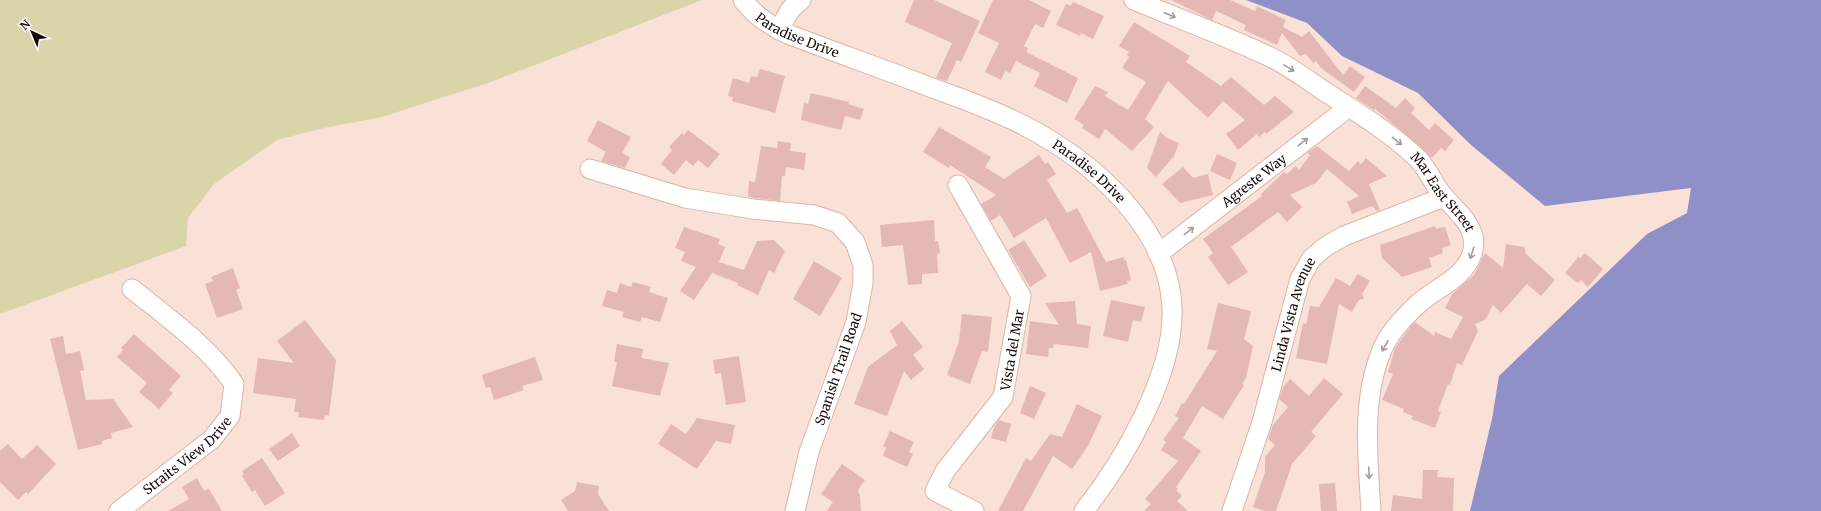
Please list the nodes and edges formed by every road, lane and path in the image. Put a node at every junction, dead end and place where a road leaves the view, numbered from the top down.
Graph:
1 (743, 0) edge
2 (801, 0) edge
3 (1134, 0) edge
4 (779, 30) junction
5 (1349, 107) junction
6 (590, 169) dead end
7 (958, 185) dead end
8 (1444, 197) junction
9 (1158, 254) junction
10 (132, 289) dead end
11 (119, 511) edge
12 (795, 511) edge
13 (974, 511) edge
14 (1084, 511) edge
15 (1232, 511) edge
16 (1371, 511) edge

1 - 4 street, Paradise Drive
2 - 4 street
3 -> 5 street, Mar East Street
4 - 9 street, Paradise Drive
5 -> 8 street, Mar East Street
9 -> 5 street, Agreste Way
6 - 12 street, Spanish Trail Road
7 - 13 street, Vista del Mar
8 - 15 street, Linda Vista Avenue
8 -> 16 street, Mar East Street
9 - 14 street, Paradise Drive
10 - 11 street, Straits View Drive

